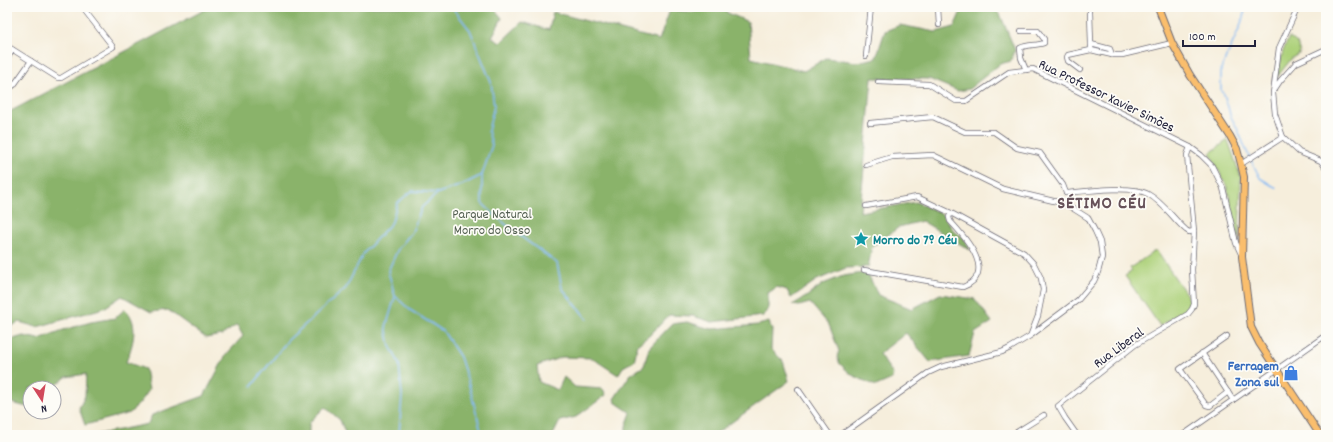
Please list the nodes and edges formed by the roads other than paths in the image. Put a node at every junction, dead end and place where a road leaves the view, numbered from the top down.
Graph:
1 (82, 7) edge
2 (871, 7) edge
3 (938, 7) edge
4 (1158, 7) edge
5 (1298, 7) edge
6 (1090, 12) dead end
7 (939, 25) dead end
8 (1021, 31) dead end
9 (1172, 43) junction
10 (1091, 44) junction
11 (7, 46) edge
12 (1326, 49) edge
13 (13, 50) junction
14 (1091, 50) junction
15 (1112, 55) junction
16 (866, 56) dead end
17 (7, 58) edge
18 (31, 61) junction
19 (1026, 70) junction
20 (1080, 70) dead end
21 (878, 82) dead end
22 (7, 90) edge
23 (1273, 93) junction
24 (870, 123) dead end
25 (1282, 138) junction
26 (1190, 147) junction
27 (1324, 161) edge
28 (1243, 163) junction
29 (866, 165) dead end
30 (1326, 168) edge
31 (1066, 193) junction
32 (1062, 203) junction
33 (866, 206) dead end
34 (951, 213) junction
35 (1194, 231) junction
36 (1242, 257) junction
37 (864, 270) dead end
38 (1326, 335) edge
39 (1030, 336) junction
40 (1226, 336) dead end
41 (1202, 353) junction
42 (1277, 369) junction
43 (798, 389) dead end
44 (1228, 392) junction
45 (1233, 400) junction
46 (1044, 415) dead end
47 (830, 435) edge
48 (842, 435) edge
49 (1012, 435) edge
50 (1077, 435) edge
51 (1183, 435) edge
52 (1320, 435) edge

1 - 18 street
2 - 16 street
3 - 7 street
4 - 9 main road
5 - 23 street
6 - 10 street
8 - 19 street
9 - 15 street
9 - 28 main road
10 - 14 street
10 - 15 street
11 - 13 street
12 - 23 street
13 - 17 street
13 - 18 street
14 - 15 street
14 - 20 street
18 - 22 street
19 - 21 street, Rua Professor Xavier Simões
19 - 26 street, Rua Professor Xavier Simões
23 - 25 street
24 - 31 street
25 - 27 street
25 - 28 street
26 - 35 street
26 - 36 street, Rua Professor Xavier Simões
27 - 30 street
28 - 36 main road
29 - 32 street
31 - 32 street
31 - 35 street
32 - 39 street
33 - 34 street
34 - 37 street
34 - 39 street
35 - 50 street, Rua Liberal
36 - 42 main road
38 - 42 street
39 - 48 street
40 - 41 street
41 - 44 street
41 - 44 street
42 - 45 street
42 - 52 main road
43 - 47 street
44 - 45 street
45 - 51 street
46 - 49 street

